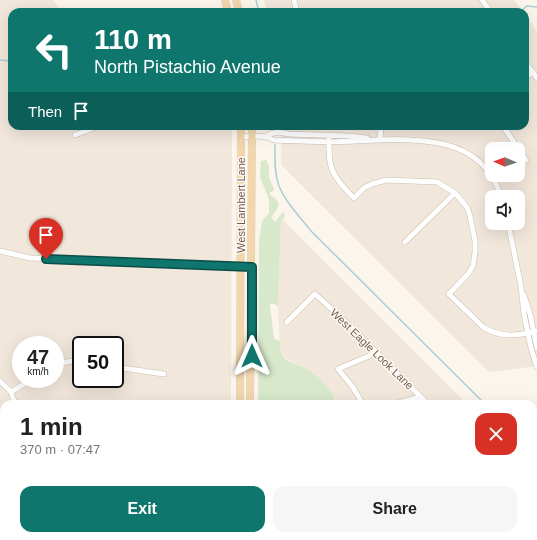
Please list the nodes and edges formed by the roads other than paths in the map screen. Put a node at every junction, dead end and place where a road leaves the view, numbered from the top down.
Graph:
1 (529, 67) edge
2 (533, 72) junction
3 (529, 75) edge
4 (537, 78) edge
5 (88, 130) edge
6 (241, 130) edge
7 (252, 130) edge
8 (381, 130) edge
9 (506, 130) edge
10 (75, 135) dead end
11 (242, 137) junction
12 (252, 137) junction
13 (329, 139) junction
14 (380, 140) junction
15 (526, 160) dead end
16 (498, 190) edge
17 (455, 193) junction
18 (509, 230) edge
19 (405, 242) dead end
20 (0, 251) edge
21 (241, 267) junction
22 (252, 267) junction
23 (287, 322) dead end
24 (533, 332) edge
25 (537, 348) edge
26 (376, 353) junction
27 (537, 367) edge
28 (124, 368) edge
29 (164, 374) dead end
30 (0, 381) edge
31 (17, 388) edge
32 (11, 392) junction
33 (422, 397) junction
34 (14, 400) edge
35 (240, 400) edge
36 (250, 400) edge
37 (361, 400) edge
38 (410, 400) edge
39 (425, 400) edge

1 - 2 street
2 - 3 street
2 - 4 street
5 - 10 street
6 - 11 main road, West Lambert Lane
7 - 12 main road, West Lambert Lane
8 - 14 street
9 - 15 street
11 - 12 street
11 - 21 main road, West Lambert Lane
12 - 13 street
12 - 22 main road, West Lambert Lane
13 - 14 street
13 - 17 street
14 - 16 street
17 - 19 street
17 - 24 street
18 - 24 street
20 - 21 street
21 - 22 street
21 - 35 main road, West Lambert Lane
22 - 36 main road, West Lambert Lane
23 - 26 street, West Eagle Look Lane
24 - 25 street
24 - 27 street
26 - 33 street, West Eagle Look Lane
26 - 37 street
28 - 29 street
30 - 32 street
31 - 32 street
32 - 34 street
33 - 38 street
33 - 39 street, West Eagle Look Lane

